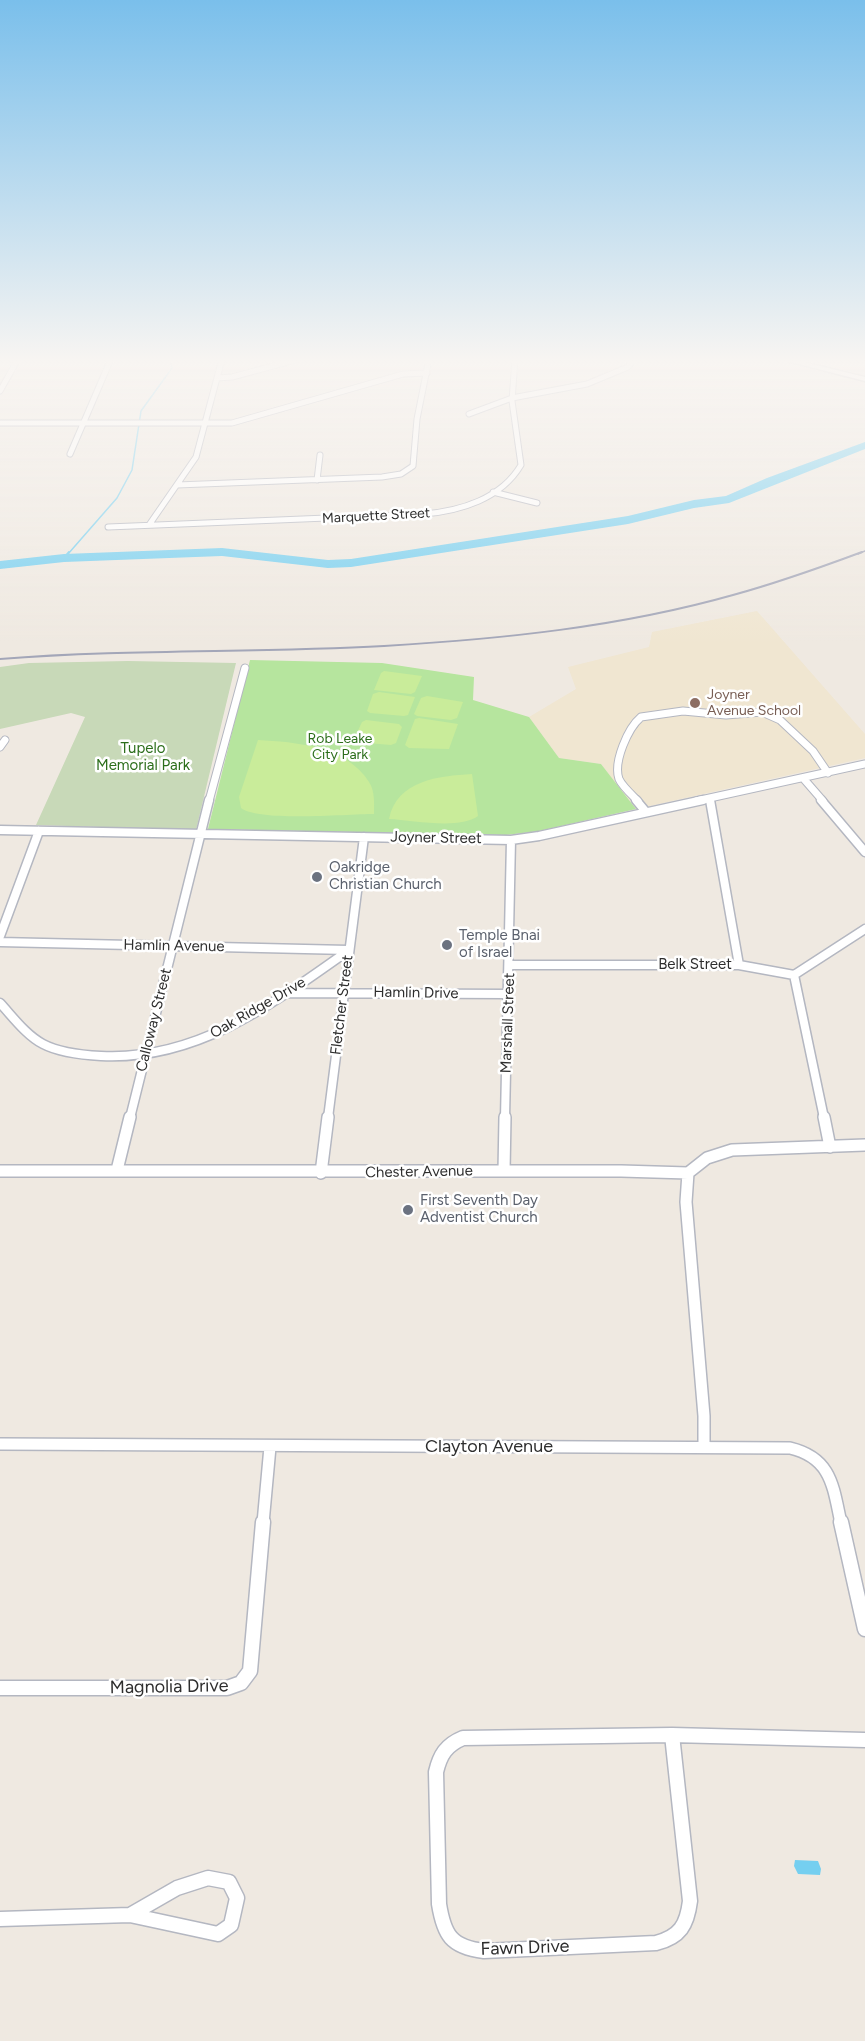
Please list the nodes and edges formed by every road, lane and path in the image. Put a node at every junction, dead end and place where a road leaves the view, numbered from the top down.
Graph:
1 (197, 454) edge
2 (320, 454) dead end
3 (415, 454) edge
4 (520, 454) edge
5 (317, 480) junction
6 (177, 485) junction
7 (493, 492) junction
8 (537, 503) dead end
9 (149, 525) junction
10 (108, 527) dead end
11 (245, 668) dead end
12 (865, 764) edge
13 (828, 773) junction
14 (803, 778) junction
15 (710, 799) junction
16 (646, 812) junction
17 (0, 830) edge
18 (39, 831) junction
19 (200, 834) junction
20 (364, 837) junction
21 (511, 840) junction
22 (865, 852) edge
23 (865, 929) edge
24 (0, 936) edge
25 (0, 942) edge
26 (172, 946) junction
27 (349, 950) junction
28 (739, 965) junction
29 (509, 966) junction
30 (794, 975) junction
31 (288, 993) junction
32 (345, 993) junction
33 (508, 994) junction
34 (0, 1003) edge
35 (145, 1057) junction
36 (865, 1145) edge
37 (830, 1147) junction
38 (117, 1170) junction
39 (0, 1171) edge
40 (504, 1171) junction
41 (321, 1173) junction
42 (688, 1173) junction
43 (0, 1444) edge
44 (704, 1446) junction
45 (270, 1447) junction
46 (865, 1629) edge
47 (0, 1688) edge
48 (672, 1735) junction
49 (865, 1740) edge
50 (130, 1914) junction
51 (0, 1919) edge

1 - 6 street
2 - 5 street
3 - 5 street
4 - 7 street, Marquette Street
5 - 6 street
6 - 9 street
7 - 8 street
7 - 9 street, Marquette Street
9 - 10 street, Marquette Street
11 - 19 street, Calloway Street
12 - 13 street, Joyner Street
13 - 14 street, Joyner Street
13 - 16 street
14 - 15 street, Joyner Street
14 - 22 street
15 - 16 street, Joyner Street
15 - 28 street
16 - 21 street, Joyner Street
17 - 18 street, Joyner Street
18 - 19 street, Joyner Street
18 - 24 street
19 - 20 street, Joyner Street
19 - 26 street, Calloway Street
20 - 21 street, Joyner Street
20 - 27 street, Fletcher Street
21 - 29 street, Marshall Street
23 - 30 street
25 - 26 street, Hamlin Avenue
26 - 27 street, Hamlin Avenue
26 - 35 street, Calloway Street
27 - 31 street, Oak Ridge Drive
27 - 32 street, Fletcher Street
28 - 29 street, Belk Street
28 - 30 street, Belk Street
29 - 33 street, Marshall Street
30 - 37 street
31 - 32 street, Hamlin Drive
31 - 35 street, Oak Ridge Drive
32 - 33 street, Hamlin Drive
32 - 41 street, Fletcher Street
33 - 40 street, Marshall Street
34 - 35 street, Oak Ridge Drive
35 - 38 street, Calloway Street
36 - 37 street
37 - 42 street
38 - 39 street, Chester Avenue
38 - 41 street, Chester Avenue
40 - 41 street, Chester Avenue
40 - 42 street, Chester Avenue
42 - 44 street
43 - 45 street, Clayton Avenue
44 - 45 street, Clayton Avenue
44 - 46 street, Clayton Avenue
45 - 47 street, Magnolia Drive
48 - 48 street, Fawn Drive
48 - 49 street, Fawn Drive
50 - 50 street
50 - 51 street

